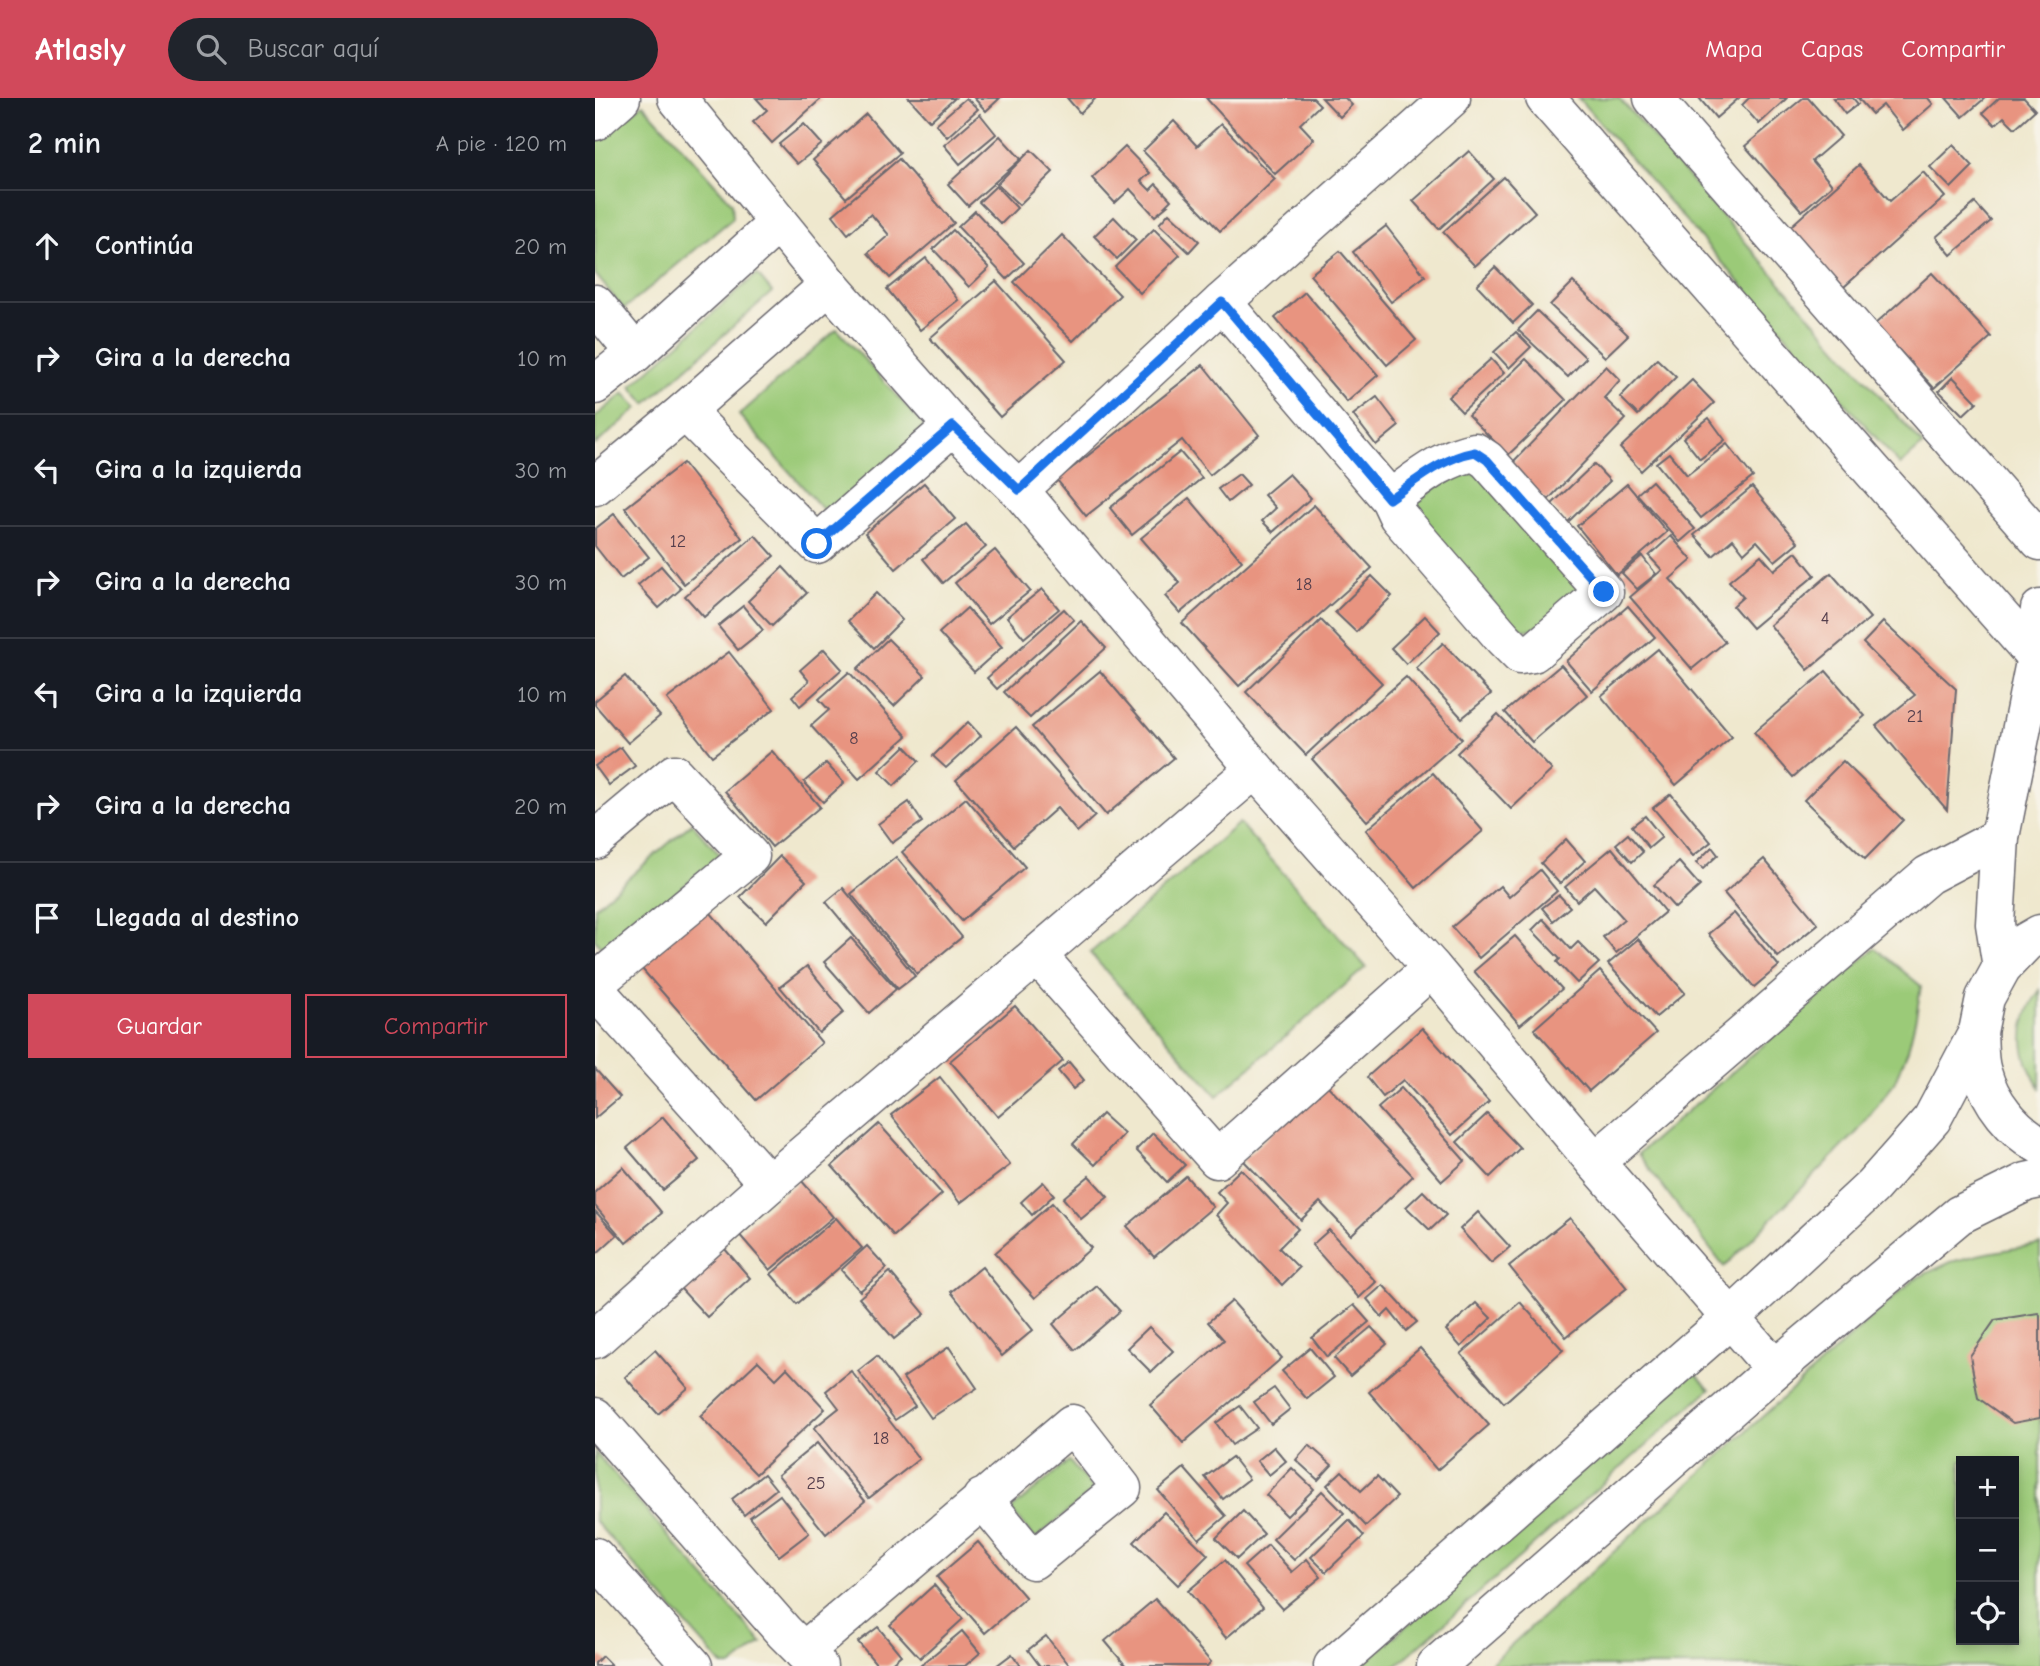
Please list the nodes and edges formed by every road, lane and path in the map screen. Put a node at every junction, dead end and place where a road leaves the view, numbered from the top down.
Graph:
1 (621, 98) edge
2 (677, 98) edge
3 (1451, 98) edge
4 (1545, 98) edge
5 (1653, 98) edge
6 (595, 121) edge
7 (778, 223) junction
8 (829, 285) junction
9 (1222, 302) junction
10 (595, 304) edge
11 (635, 353) junction
12 (595, 385) edge
13 (685, 411) junction
14 (953, 426) junction
15 (595, 486) edge
16 (1019, 490) junction
17 (1389, 499) junction
18 (2040, 541) edge
19 (2040, 609) edge
20 (2038, 672) edge
21 (1255, 769) junction
22 (2000, 837) junction
23 (595, 840) edge
24 (2040, 934) edge
25 (1037, 955) junction
26 (2001, 967) junction
27 (1432, 968) junction
28 (595, 983) edge
29 (595, 989) edge
30 (1978, 1032) junction
31 (2040, 1145) edge
32 (1595, 1162) junction
33 (2040, 1179) edge
34 (769, 1184) junction
35 (1730, 1319) junction
36 (595, 1339) edge
37 (1775, 1369) junction
38 (595, 1417) edge
39 (982, 1499) junction
40 (595, 1557) edge
41 (811, 1659) edge
42 (693, 1666) edge
43 (1333, 1666) edge
44 (1436, 1666) edge

1 - 6 street
2 - 7 street
3 - 9 street
4 - 20 street
5 - 18 street
7 - 8 street
7 - 11 street
8 - 13 street
8 - 14 street
9 - 16 street
9 - 17 street
10 - 11 street
11 - 12 street
13 - 14 street
13 - 15 street
14 - 16 street
16 - 21 street
17 - 17 street
19 - 20 street
20 - 22 street
21 - 25 street
21 - 27 street
22 - 26 street
22 - 32 street
23 - 28 street
24 - 26 street
25 - 27 street
25 - 34 street
26 - 30 street
27 - 32 street
29 - 34 street
30 - 31 street
30 - 35 street
32 - 35 street
33 - 37 street
34 - 36 street
35 - 37 street
35 - 43 street
37 - 44 street
38 - 41 street
39 - 39 street
39 - 41 street
40 - 42 street

